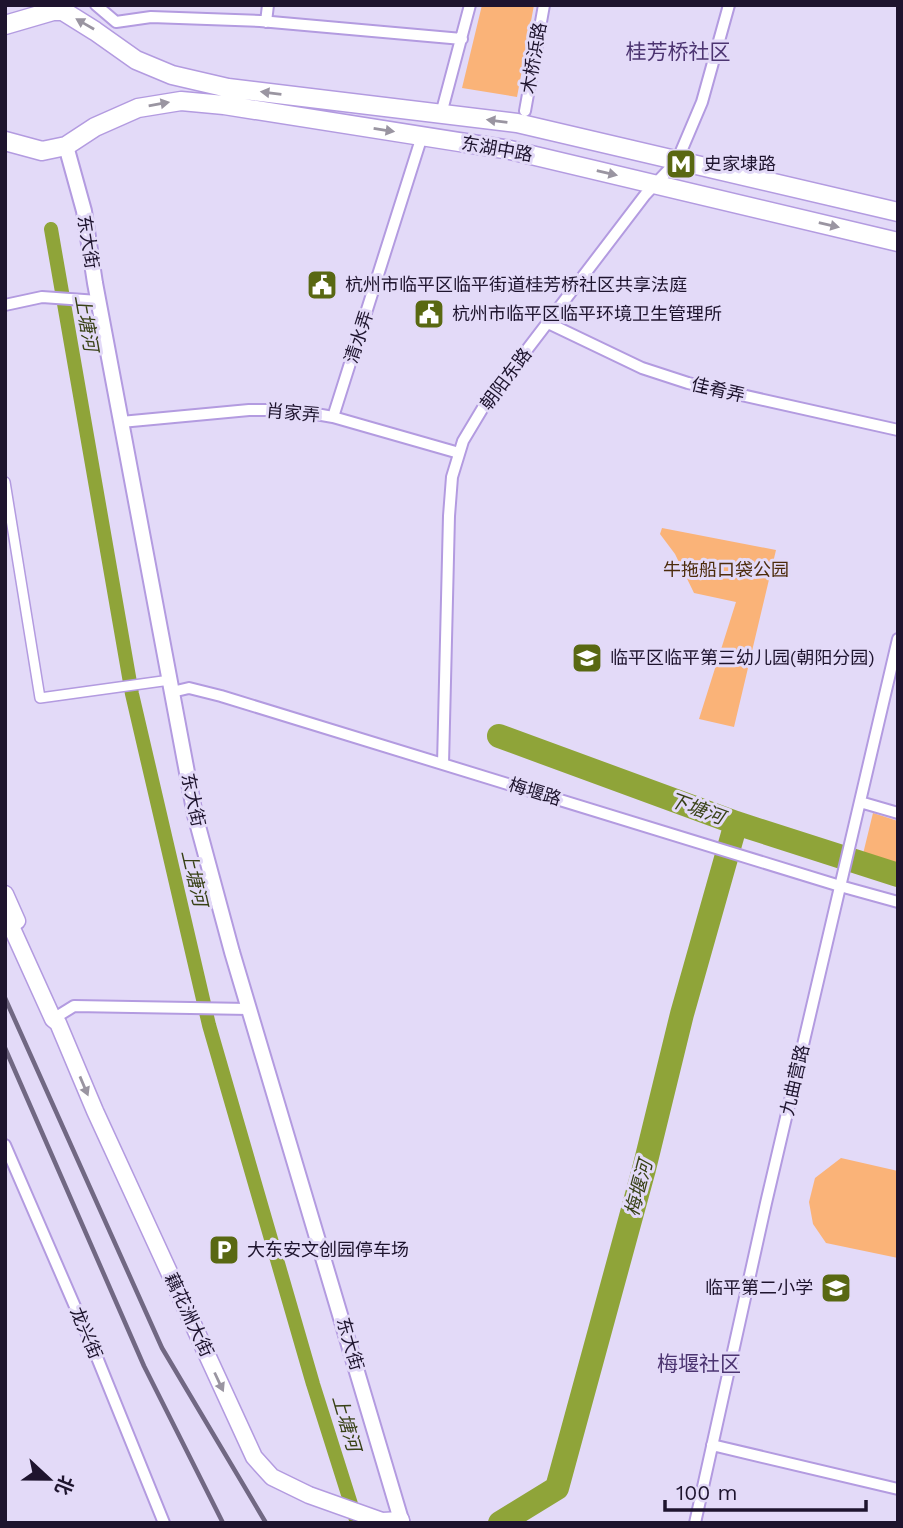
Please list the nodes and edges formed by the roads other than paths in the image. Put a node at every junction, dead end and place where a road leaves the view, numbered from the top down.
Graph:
1 (96, 5) edge
2 (268, 5) edge
3 (470, 5) edge
4 (544, 5) edge
5 (729, 5) edge
6 (38, 10) edge
7 (266, 22) junction
8 (5, 25) edge
9 (461, 39) junction
10 (525, 111) dead end
11 (441, 114) junction
12 (422, 136) junction
13 (5, 141) edge
14 (66, 146) junction
15 (677, 161) junction
16 (655, 184) junction
17 (898, 212) edge
18 (898, 242) edge
19 (98, 301) junction
20 (5, 305) edge
21 (548, 323) junction
22 (333, 417) junction
23 (121, 422) junction
24 (898, 430) edge
25 (459, 453) junction
26 (5, 482) edge
27 (6, 496) edge
28 (898, 639) edge
29 (167, 685) junction
30 (443, 764) junction
31 (859, 805) junction
32 (898, 813) edge
33 (840, 886) junction
34 (5, 894) edge
35 (898, 902) edge
36 (5, 913) edge
37 (249, 1009) junction
38 (57, 1019) junction
39 (5, 1145) edge
40 (712, 1445) junction
41 (898, 1489) edge
42 (402, 1521) edge
43 (164, 1523) edge
44 (695, 1523) edge

1 - 7 street
2 - 7 street
3 - 9 street
4 - 10 street, 木桥浜路
5 - 15 street, 朝阳东路
6 - 8 main road, 东湖中路
11 -> 6 main road, 东湖中路
7 - 9 street
9 - 11 street
15 -> 11 main road, 东湖中路
14 -> 12 main road, 东湖中路
12 -> 16 main road, 东湖中路
12 - 22 street, 清水弄
13 - 14 main road
14 - 19 street, 东大街
15 - 16 street, 朝阳东路
15 - 17 main road, 东湖中路
16 -> 18 main road, 东湖中路
16 - 21 street, 朝阳东路
19 - 20 street
19 - 23 street, 东大街
21 - 24 street, 佳肴弄
21 - 25 street, 朝阳东路
22 - 23 street, 肖家弄
22 - 25 street, 肖家弄
23 - 29 street, 东大街
25 - 30 street, 朝阳东路
26 - 27 street
27 - 29 street
28 - 31 street, 九曲营路
29 - 30 street, 梅堰路
29 - 37 street, 东大街
30 - 33 street, 梅堰路
31 - 32 street
31 - 33 street, 九曲营路
33 - 35 street, 梅堰路
33 - 40 street, 九曲营路
34 - 38 main road, 藕花洲大街
36 - 38 main road, 藕花洲大街
37 - 38 street
37 - 42 street, 东大街
38 -> 42 main road, 藕花洲大街
39 - 43 street, 龙兴街
40 - 41 street
40 - 44 street, 九曲营路

